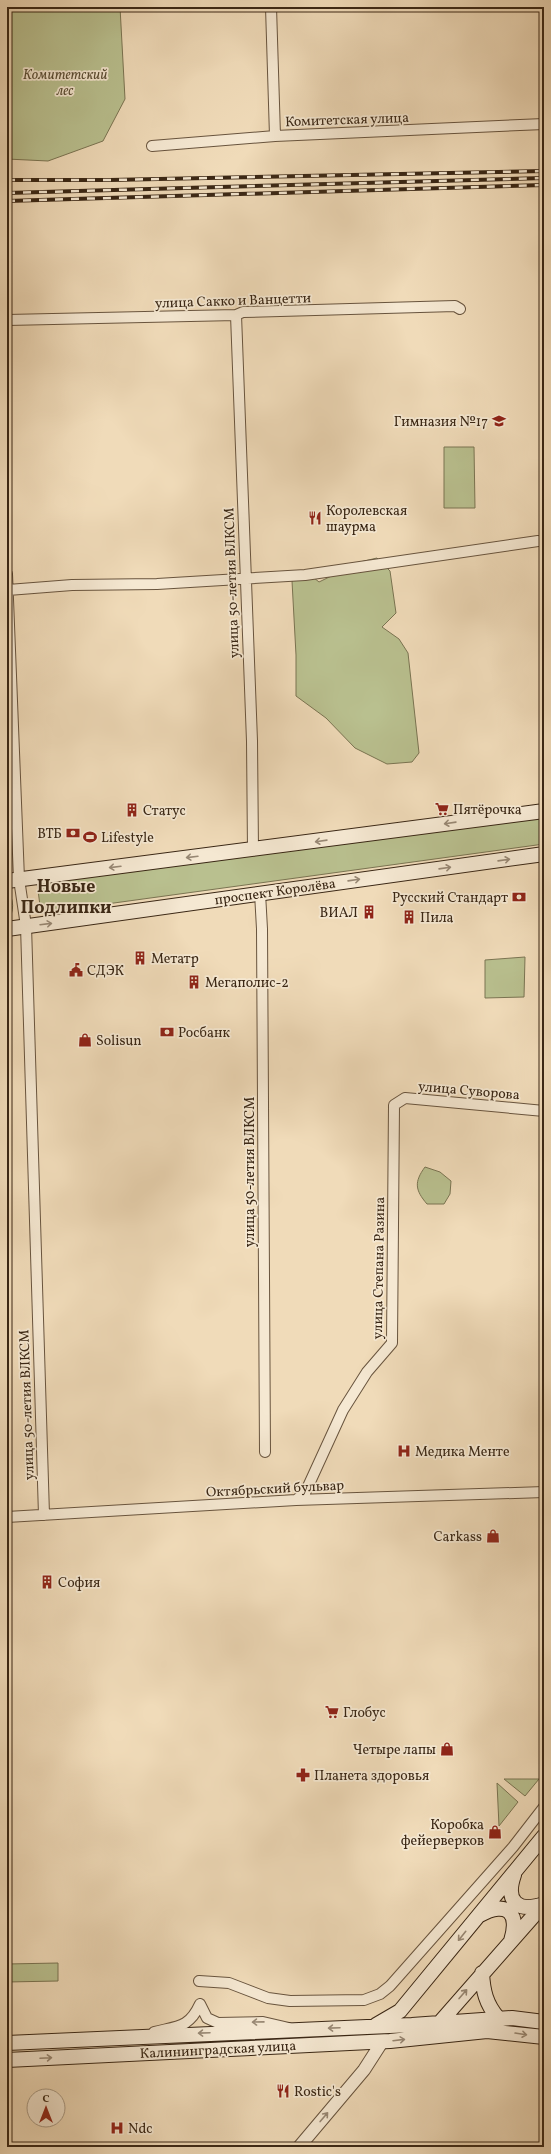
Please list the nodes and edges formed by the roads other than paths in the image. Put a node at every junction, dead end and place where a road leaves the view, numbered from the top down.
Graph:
1 (271, 7) edge
2 (544, 124) edge
3 (275, 136) junction
4 (152, 146) dead end
5 (460, 309) dead end
6 (236, 315) junction
7 (7, 320) edge
8 (538, 541) dead end
9 (7, 574) edge
10 (246, 578) junction
11 (8, 590) edge
12 (544, 811) edge
13 (253, 850) junction
14 (544, 854) edge
15 (13, 880) edge
16 (260, 893) junction
17 (26, 926) junction
18 (7, 929) edge
19 (394, 1105) joint
20 (544, 1111) edge
21 (265, 1452) dead end
22 (544, 1492) edge
23 (296, 1500) junction
24 (44, 1515) junction
25 (7, 1517) edge
26 (544, 1807) edge
27 (544, 1836) edge
28 (514, 1874) junction
29 (544, 1904) edge
30 (480, 1915) junction
31 (511, 1942) junction
32 (482, 1973) junction
33 (199, 1981) dead end
34 (400, 2011) junction
35 (498, 2018) junction
36 (544, 2022) edge
37 (438, 2024) junction
38 (412, 2025) junction
39 (372, 2027) junction
40 (296, 2030) junction
41 (142, 2036) junction
42 (428, 2036) junction
43 (544, 2038) edge
44 (382, 2042) junction
45 (7, 2043) edge
46 (7, 2060) edge
47 (299, 2147) edge

1 - 3 street
2 - 3 street, Комитетская улица
3 - 4 street, Комитетская улица
5 - 6 street, улица Сакко и Ванцетти
6 - 7 street, улица Сакко и Ванцетти
6 - 10 street, улица 50-летия ВЛКСМ
8 - 10 street
9 - 11 street, улица 50-летия ВЛКСМ
10 - 11 street
10 - 13 street, улица 50-летия ВЛКСМ
11 - 15 street, улица 50-летия ВЛКСМ
12 -> 13 main road
13 -> 15 main road
16 -> 14 main road, проспект Королёва
15 - 17 street, улица 50-летия ВЛКСМ
17 -> 16 main road, проспект Королёва
16 - 21 street, улица 50-летия ВЛКСМ
17 - 18 main road, проспект Королёва
17 - 24 street, улица 50-летия ВЛКСМ
19 - 20 street, улица Суворова
19 - 23 street, улица Степана Разина
22 - 23 street, Октябрьский бульвар
23 - 24 street, Октябрьский бульвар
24 - 25 street, Октябрьский бульвар
26 - 33 street
27 - 28 main road
28 - 29 main road
28 - 30 main road
29 - 31 main road
30 - 31 main road
30 -> 34 main road
31 - 32 main road
32 - 35 main road
37 -> 32 main road
34 - 38 main road
34 - 39 main road, Калининградская улица
35 - 36 main road, Калининградская улица
35 - 37 main road, Калининградская улица
37 - 38 main road, Калининградская улица
37 - 42 main road
38 - 39 main road, Калининградская улица
38 - 42 main road
39 -> 40 main road, Калининградская улица
40 -> 41 main road, Калининградская улица
40 -> 41 street, Калининградская улица
41 - 45 main road, Калининградская улица
42 -> 43 main road, Калининградская улица
44 -> 42 main road, Калининградская улица
46 -> 44 main road, Калининградская улица
47 -> 44 street

